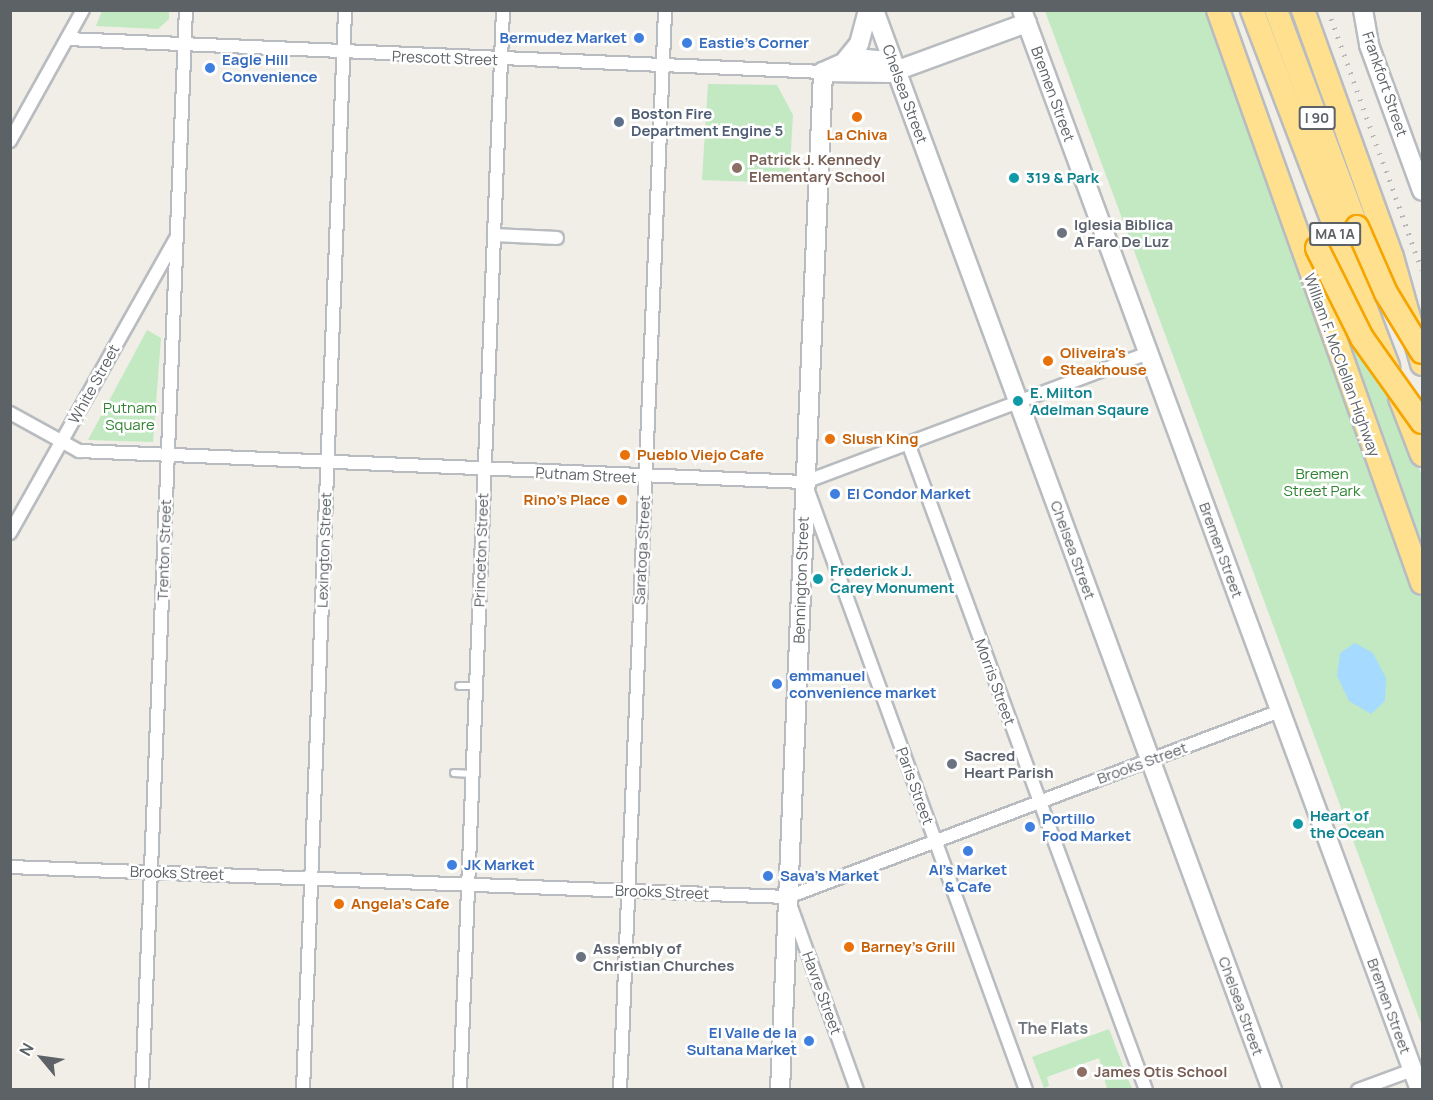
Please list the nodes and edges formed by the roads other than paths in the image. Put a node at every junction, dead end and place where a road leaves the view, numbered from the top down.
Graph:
1 (83, 10) edge
2 (186, 10) edge
3 (345, 10) edge
4 (503, 10) edge
5 (665, 10) edge
6 (868, 10) edge
7 (874, 10) edge
8 (1218, 10) edge
9 (1252, 10) edge
10 (1276, 10) edge
11 (1303, 10) edge
12 (1363, 10) edge
13 (1024, 17) edge
14 (68, 39) junction
15 (184, 46) junction
16 (344, 54) junction
17 (501, 60) junction
18 (846, 60) junction
19 (662, 67) junction
20 (897, 70) junction
21 (823, 72) junction
22 (10, 141) edge
23 (1422, 191) edge
24 (494, 235) junction
25 (177, 236) junction
26 (557, 238) dead end
27 (1309, 251) junction
28 (1148, 352) junction
29 (1422, 352) edge
30 (1422, 364) edge
31 (1018, 400) junction
32 (10, 413) edge
33 (1422, 422) edge
34 (61, 442) junction
35 (908, 443) junction
36 (1422, 455) edge
37 (168, 456) junction
38 (327, 463) junction
39 (484, 470) junction
40 (645, 478) junction
41 (805, 482) junction
42 (10, 532) edge
43 (1422, 583) edge
44 (459, 686) dead end
45 (476, 686) junction
46 (1280, 711) junction
47 (1151, 761) junction
48 (454, 773) dead end
49 (472, 774) junction
50 (1038, 801) junction
51 (934, 841) junction
52 (10, 867) edge
53 (150, 872) junction
54 (311, 879) junction
55 (468, 885) junction
56 (627, 891) junction
57 (788, 897) junction
58 (1412, 1070) junction
59 (142, 1089) edge
60 (303, 1089) edge
61 (460, 1089) edge
62 (620, 1089) edge
63 (780, 1089) edge
64 (856, 1089) edge
65 (1026, 1089) edge
66 (1146, 1089) edge
67 (1272, 1089) edge
68 (1358, 1089) edge
69 (1420, 1089) edge

1 - 14 street
2 - 15 street, Trenton Street
3 - 16 street, Lexington Street
4 - 17 street, Princeton Street
5 - 19 street, Saratoga Street
6 - 18 main road
7 - 20 main road, Chelsea Street
8 - 27 highway
9 - 36 highway, MA 1A
10 - 29 highway, I 90, bridge
11 - 30 highway
12 - 23 main road, Frankfort Street
13 - 20 main road, Prescott Street
13 - 28 main road, Bremen Street
14 - 15 street, Prescott Street
14 - 22 street
15 - 16 street, Prescott Street
15 - 25 street, Trenton Street
16 - 17 street, Prescott Street
16 - 38 street, Lexington Street
17 - 19 street, Prescott Street
17 - 24 street, Princeton Street
18 - 20 main road, Prescott Street
18 - 21 main road, Prescott Street
19 - 21 street, Prescott Street
19 - 40 street, Saratoga Street
20 - 21 main road, Prescott Street
20 - 31 main road, Chelsea Street
21 - 41 main road, Bennington Street
24 - 26 street
24 - 39 street, Princeton Street
25 - 34 street, White Street
25 - 37 street, Trenton Street
27 - 33 highway, bridge
27 - 43 highway, William F. McClellan Highway / MA 1A
28 - 31 street, Putnam Street
28 - 46 main road, Bremen Street
31 - 35 street, Putnam Street
31 - 47 main road, Chelsea Street
32 - 34 street, Putnam Street
34 - 37 street, Putnam Street
34 - 42 street, White Street
35 - 41 street, Putnam Street
35 - 50 street, Morris Street
37 - 38 street, Putnam Street
37 - 53 street, Trenton Street
38 - 39 street, Putnam Street
38 - 54 street, Lexington Street
39 - 40 street, Putnam Street
39 - 45 street, Princeton Street
40 - 41 street, Putnam Street
40 - 56 street, Saratoga Street
41 - 51 street, Paris Street
41 - 57 main road, Bennington Street
44 - 45 lane
45 - 49 street, Princeton Street
46 - 47 street, Brooks Street
46 - 58 main road, Bremen Street
47 - 50 street, Brooks Street
47 - 67 main road, Chelsea Street
48 - 49 lane
49 - 55 street, Princeton Street
50 - 51 street, Brooks Street
50 - 66 street, Morris Street
51 - 57 street, Brooks Street
51 - 65 street, Paris Street
52 - 53 street, Brooks Street
53 - 54 street, Brooks Street
53 - 59 street, Trenton Street
54 - 55 street, Brooks Street
54 - 60 street, Lexington Street
55 - 56 street, Brooks Street
55 - 61 street, Princeton Street
56 - 57 street, Brooks Street
56 - 62 street, Saratoga Street
57 - 63 main road, Bennington Street
57 - 64 street, Havre Street
58 - 68 street
58 - 69 main road, Bremen Street

